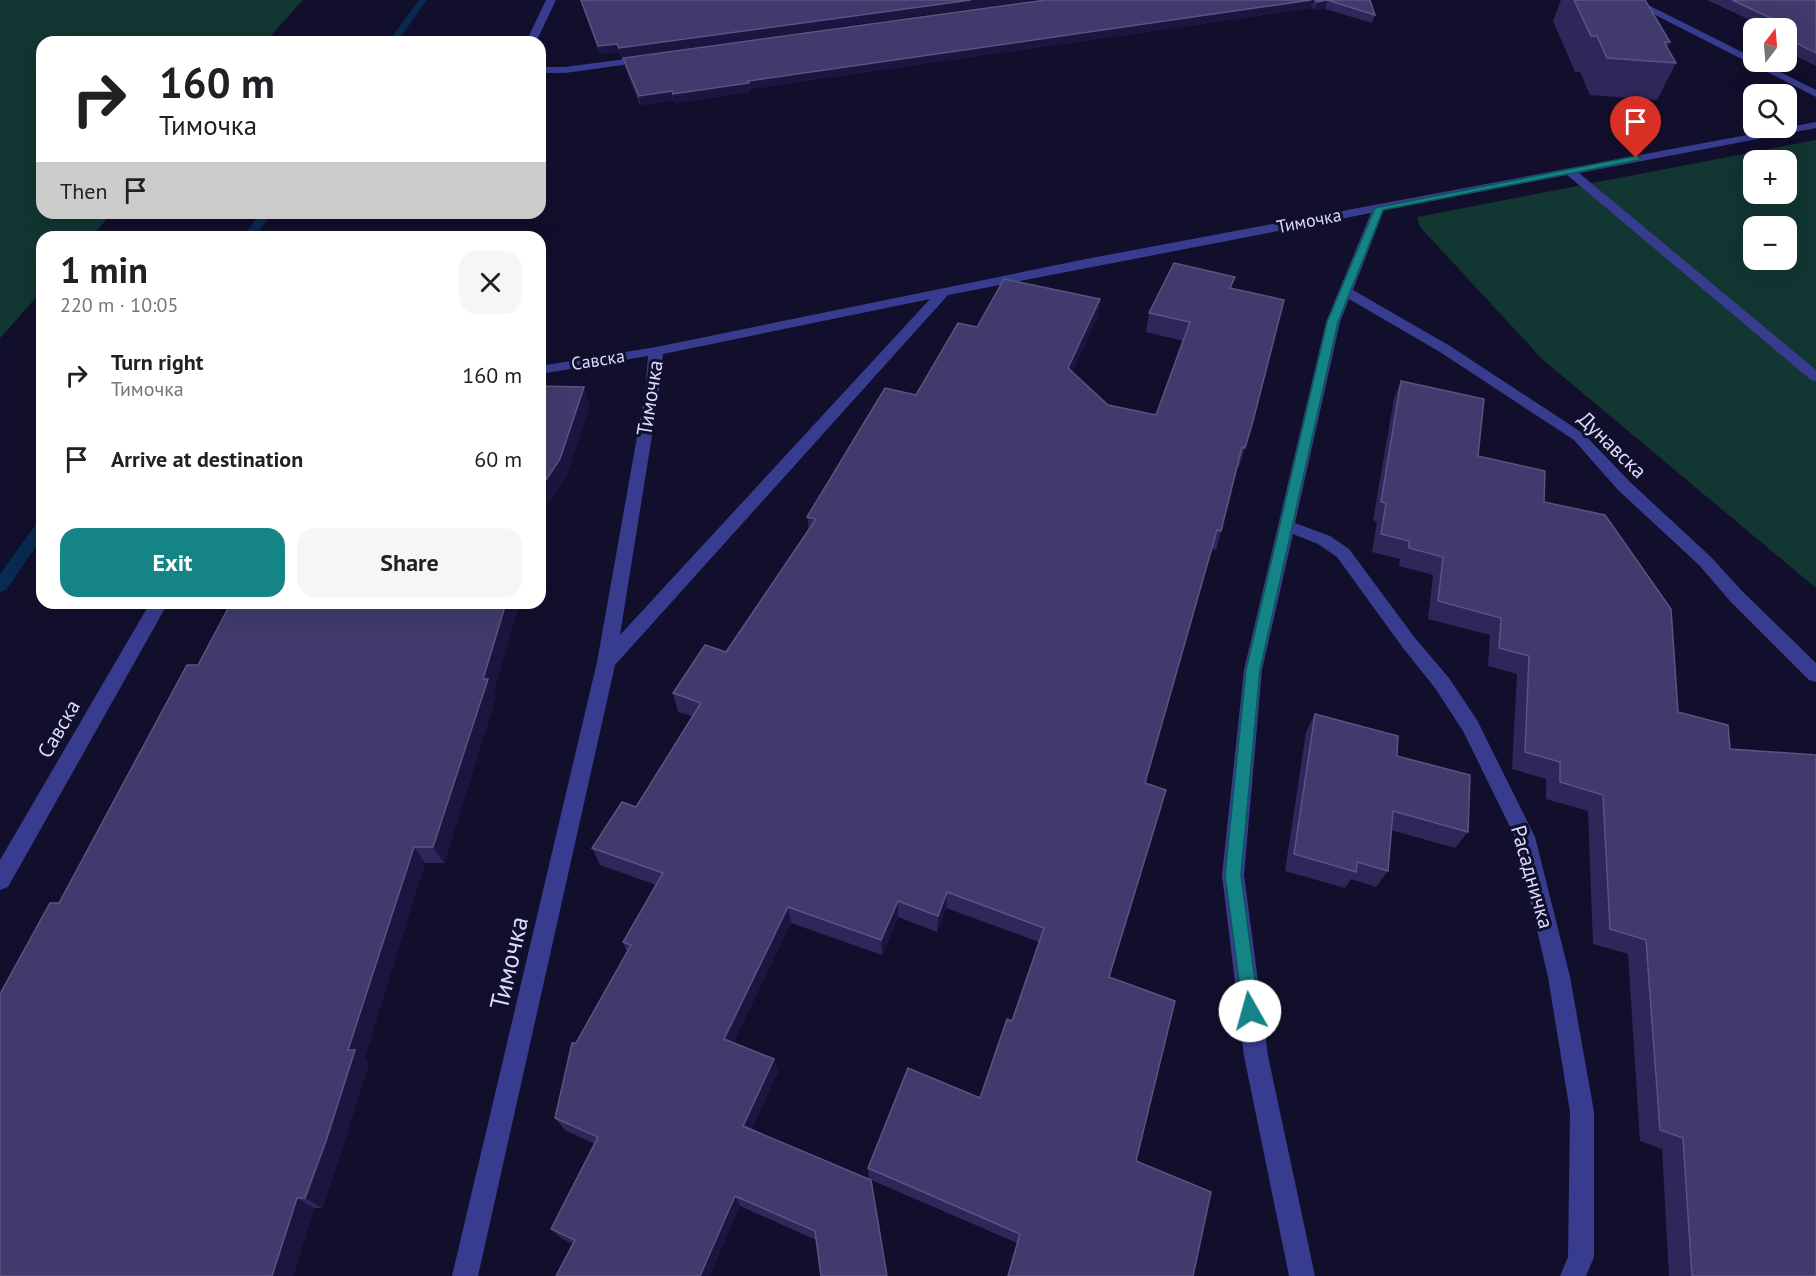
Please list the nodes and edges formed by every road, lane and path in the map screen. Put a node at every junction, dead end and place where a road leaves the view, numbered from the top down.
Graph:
1 (551, 0) edge
2 (1631, 0) edge
3 (534, 36) edge
4 (658, 57) edge
5 (546, 70) edge
6 (1816, 93) edge
7 (1816, 125) edge
8 (1569, 171) junction
9 (1380, 208) junction
10 (1344, 290) junction
11 (943, 293) junction
12 (656, 351) junction
13 (546, 368) edge
14 (1816, 377) edge
15 (1287, 527) junction
16 (156, 609) edge
17 (606, 662) junction
18 (1816, 675) edge
19 (0, 880) edge
20 (465, 1276) edge
21 (1302, 1276) edge
22 (1573, 1276) edge

1 - 3 street
2 - 6 street
4 - 5 street
7 - 8 street, Тимочка
8 - 9 street, Тимочка
8 - 14 street
9 - 10 street
9 - 11 street, Тимочка
10 - 15 street
10 - 18 street, Дунавска
11 - 12 street, Тимочка
11 - 17 street, Тимочка
12 - 13 street, Савска
12 - 17 street, Тимочка
15 - 21 street
15 - 22 street, Расадничка
16 - 19 street, Савска
17 - 20 street, Тимочка

